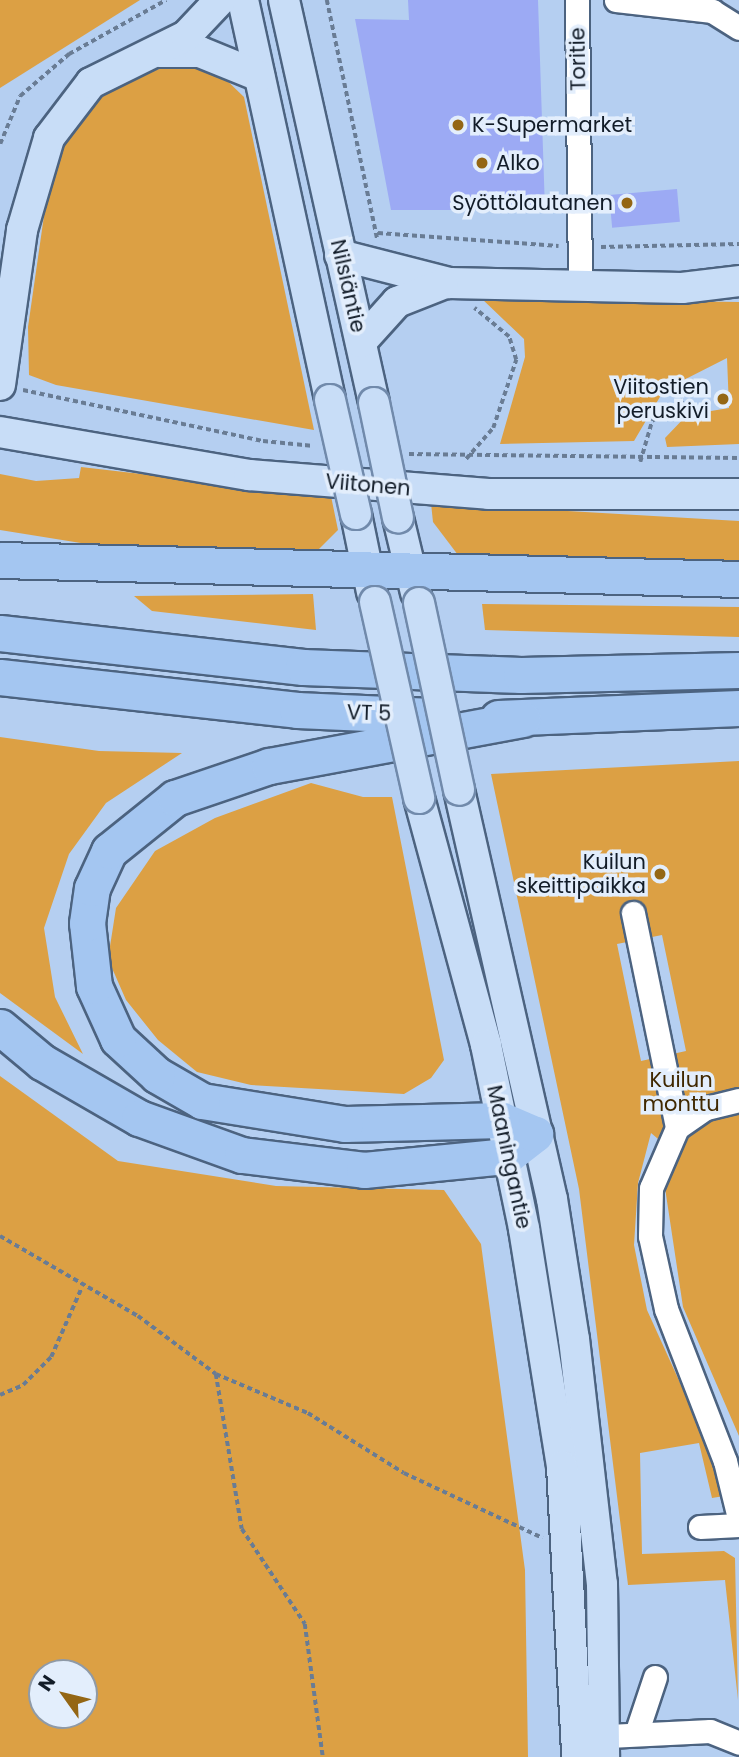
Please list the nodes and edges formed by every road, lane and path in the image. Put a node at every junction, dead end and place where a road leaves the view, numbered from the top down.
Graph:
1 (166, 0) edge
2 (220, 0) edge
3 (243, 0) edge
4 (284, 0) edge
5 (327, 0) edge
6 (577, 0) edge
7 (616, 0) edge
8 (739, 28) edge
9 (155, 52) junction
10 (259, 76) junction
11 (0, 144) edge
12 (340, 255) junction
13 (381, 268) junction
14 (739, 281) edge
15 (580, 286) junction
16 (455, 295) junction
17 (361, 342) junction
18 (0, 386) edge
19 (683, 400) dead end
20 (0, 432) edge
21 (466, 459) dead end
22 (640, 462) dead end
23 (739, 494) edge
24 (0, 561) edge
25 (739, 579) edge
26 (371, 586) junction
27 (414, 587) junction
28 (0, 633) edge
29 (739, 670) edge
30 (0, 677) edge
31 (739, 708) edge
32 (523, 719) junction
33 (633, 913) dead end
34 (0, 1027) edge
35 (739, 1100) edge
36 (502, 1120) junction
37 (677, 1128) junction
38 (535, 1134) junction
39 (506, 1156) junction
40 (0, 1236) edge
41 (81, 1289) junction
42 (216, 1374) junction
43 (0, 1395) edge
44 (739, 1518) edge
45 (739, 1525) edge
46 (700, 1527) dead end
47 (569, 1545) junction
48 (655, 1677) dead end
49 (636, 1734) junction
50 (739, 1741) edge
51 (591, 1747) edge
52 (323, 1757) edge

1 - 11 path
2 - 9 main road
3 - 10 main road, Nilsiäntie
4 - 12 main road, Nilsiäntie
5 - 13 path
6 - 15 street, Toritie
7 - 8 street
9 - 10 main road
9 - 18 main road
10 - 26 main road, Nilsiäntie, bridge
12 - 13 main road
12 - 17 main road, Nilsiäntie
13 - 16 main road
14 - 15 main road
15 - 16 main road
16 - 17 main road
16 - 21 path
17 - 27 main road, Nilsiäntie, bridge
19 - 22 path
20 - 23 main road, Viitonen
24 - 26 highway
25 - 27 highway
26 - 27 highway
26 - 36 main road, Maaningantie, bridge
27 - 38 main road, Maaningantie, bridge
28 - 29 highway, VT 5
30 - 32 highway, VT 5
31 - 32 highway, VT 5
32 - 36 highway
33 - 37 street
34 - 39 highway
35 - 37 street
36 - 38 highway
36 - 39 main road, Maaningantie
37 - 44 street
38 - 39 highway
38 - 51 main road, Maaningantie
39 - 47 main road, Maaningantie
40 - 41 path
41 - 42 path
41 - 43 path
42 - 47 path
42 - 52 path
45 - 46 street
47 - 51 main road, Maaningantie
48 - 49 street
49 - 50 street
49 - 51 street

